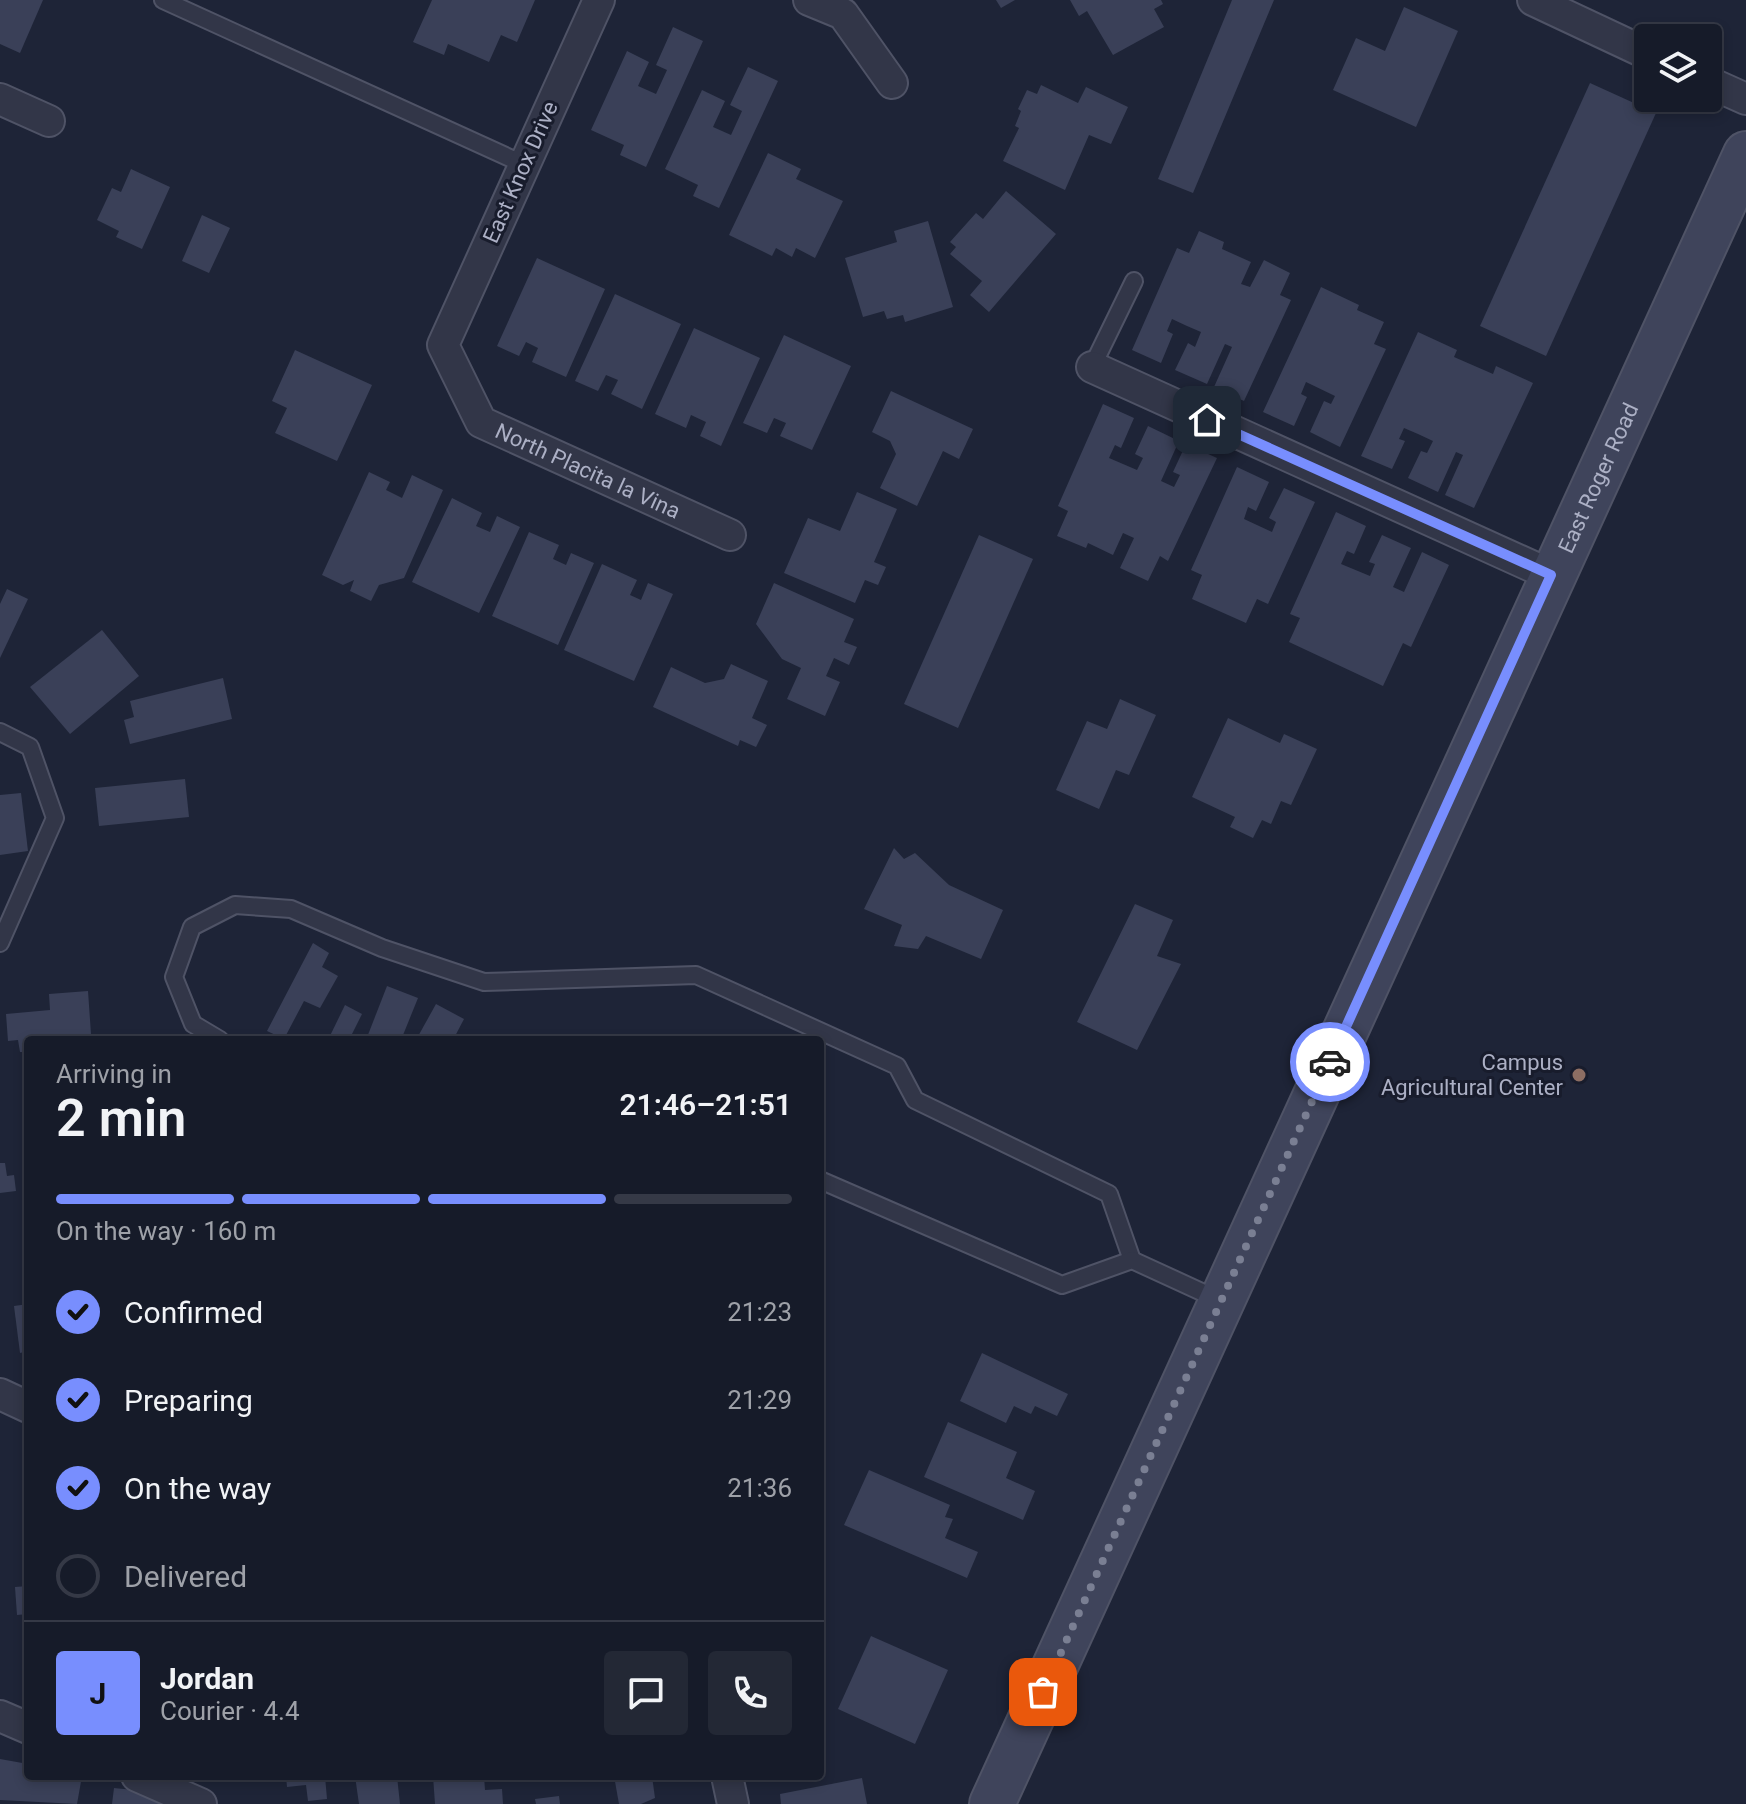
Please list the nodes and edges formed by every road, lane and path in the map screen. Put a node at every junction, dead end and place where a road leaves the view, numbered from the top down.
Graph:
1 (163, 0) edge
2 (599, 0) edge
3 (809, 0) edge
4 (1533, 0) edge
5 (1634, 47) edge
6 (892, 83) dead end
7 (1722, 88) edge
8 (0, 99) edge
9 (1746, 99) edge
10 (49, 121) dead end
11 (1746, 154) edge
12 (523, 164) junction
13 (1134, 281) dead end
14 (443, 345) joint
15 (1092, 367) joint
16 (730, 535) dead end
17 (1551, 575) junction
18 (0, 732) edge
19 (0, 943) edge
20 (213, 1036) edge
21 (824, 1182) edge
22 (1132, 1260) junction
23 (1221, 1301) junction
24 (0, 1394) edge
25 (24, 1405) edge
26 (0, 1716) edge
27 (24, 1726) edge
28 (146, 1780) edge
29 (728, 1780) edge
30 (201, 1804) edge
31 (733, 1804) edge
32 (992, 1804) edge

1 - 12 lane
2 - 12 street, East Knox Drive
3 - 6 street
4 - 5 street
7 - 9 street
8 - 10 street
11 - 17 street, East Roger Road
12 - 14 street, East Knox Drive
13 - 15 lane
14 - 16 street, North Placita la Vina
15 - 17 street
17 - 23 street, East Roger Road
18 - 19 lane
20 - 22 lane
21 - 22 lane
22 - 23 lane
23 - 32 street, East Roger Road
24 - 25 street
26 - 27 street
28 - 30 street
29 - 31 street

